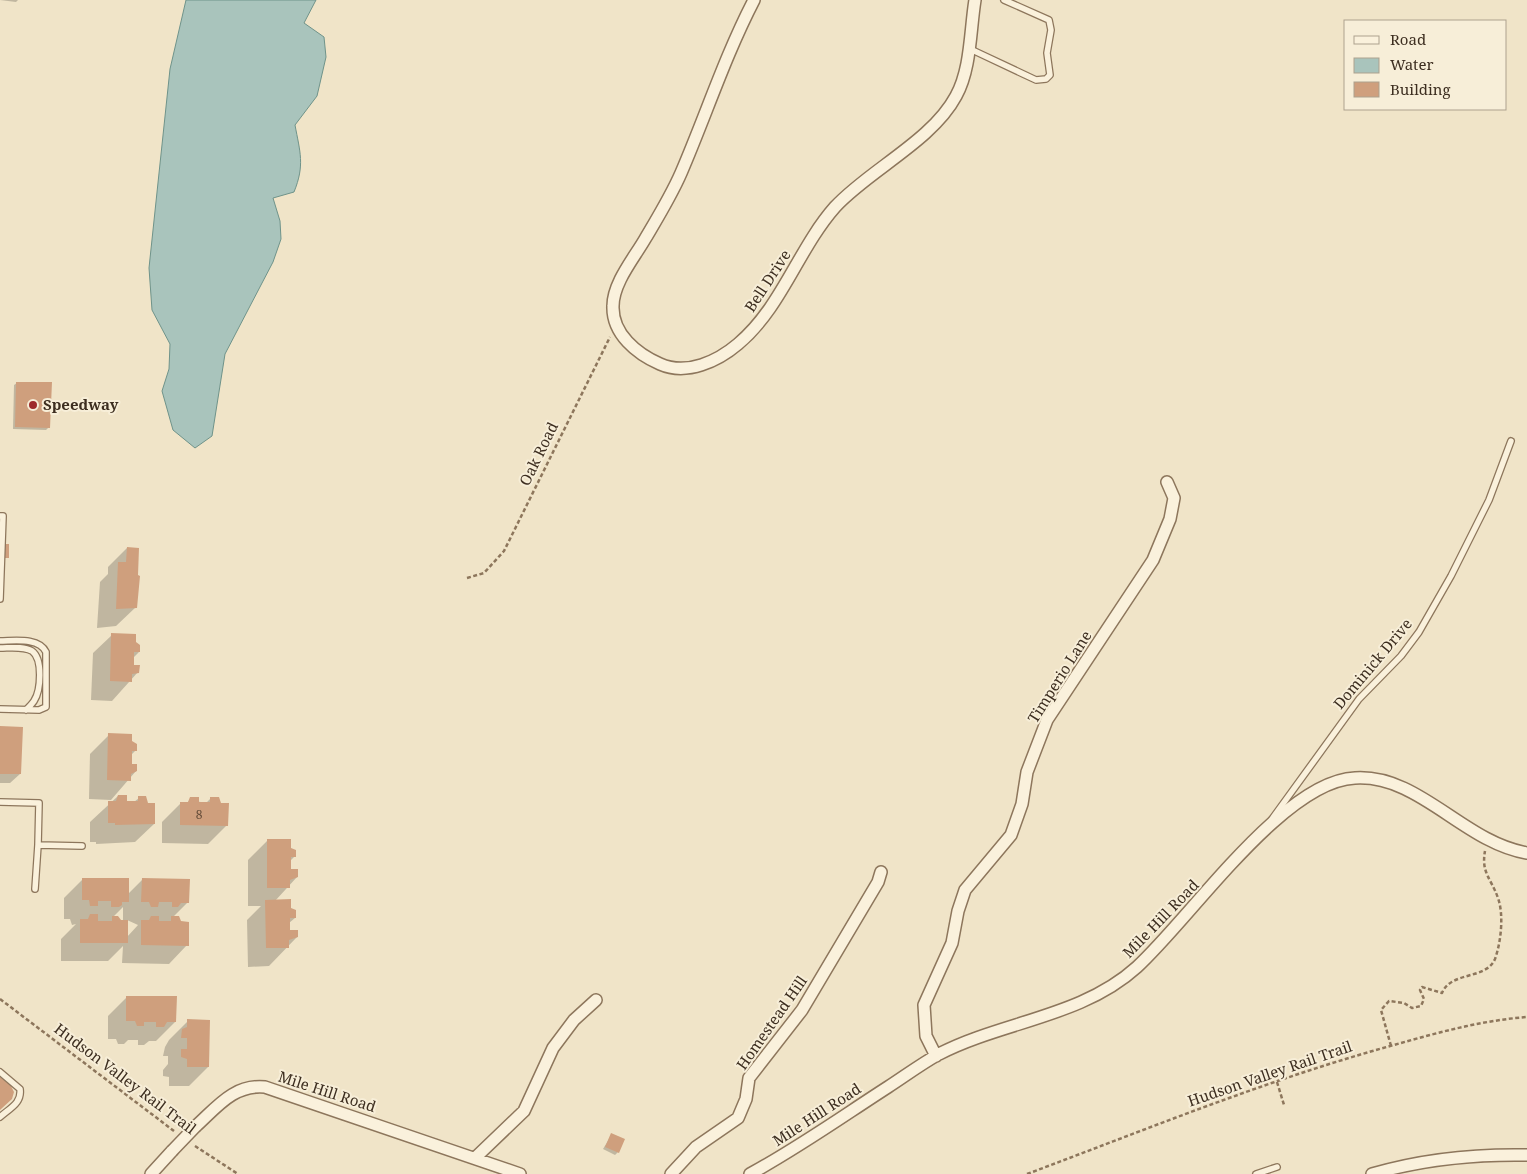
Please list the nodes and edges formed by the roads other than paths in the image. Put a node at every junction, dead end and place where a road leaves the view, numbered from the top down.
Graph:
1 (754, 0) edge
2 (975, 0) edge
3 (1004, 0) edge
4 (968, 48) junction
5 (1511, 441) dead end
6 (1167, 482) dead end
7 (2, 516) edge
8 (0, 600) edge
9 (0, 642) edge
10 (0, 648) edge
11 (0, 709) edge
12 (26, 710) junction
13 (0, 802) edge
14 (1259, 837) junction
15 (38, 845) junction
16 (82, 846) dead end
17 (1527, 853) edge
18 (881, 872) dead end
19 (35, 889) dead end
20 (596, 1000) dead end
21 (936, 1056) junction
22 (0, 1072) edge
23 (0, 1117) edge
24 (1527, 1155) edge
25 (475, 1158) junction
26 (1277, 1167) dead end
27 (151, 1174) edge
28 (520, 1174) edge
29 (671, 1174) edge
30 (750, 1174) edge
31 (1256, 1174) edge
32 (1372, 1174) edge

1 - 4 street, Bell Drive
2 - 4 street, Bell Drive
3 - 4 lane
5 - 14 lane, Dominick Drive
6 - 21 street, Timperio Lane
7 - 8 lane
9 - 12 lane
10 - 12 lane
11 - 12 lane
13 - 15 lane
14 - 17 street, Mile Hill Road
14 - 21 street, Mile Hill Road
15 - 16 lane
15 - 19 lane
18 - 29 street, Homestead Hill
20 - 25 street
21 - 30 street, Mile Hill Road
22 - 23 lane
24 - 32 street
25 - 27 street, Mile Hill Road, bridge
25 - 28 street, Mile Hill Road
26 - 31 lane

